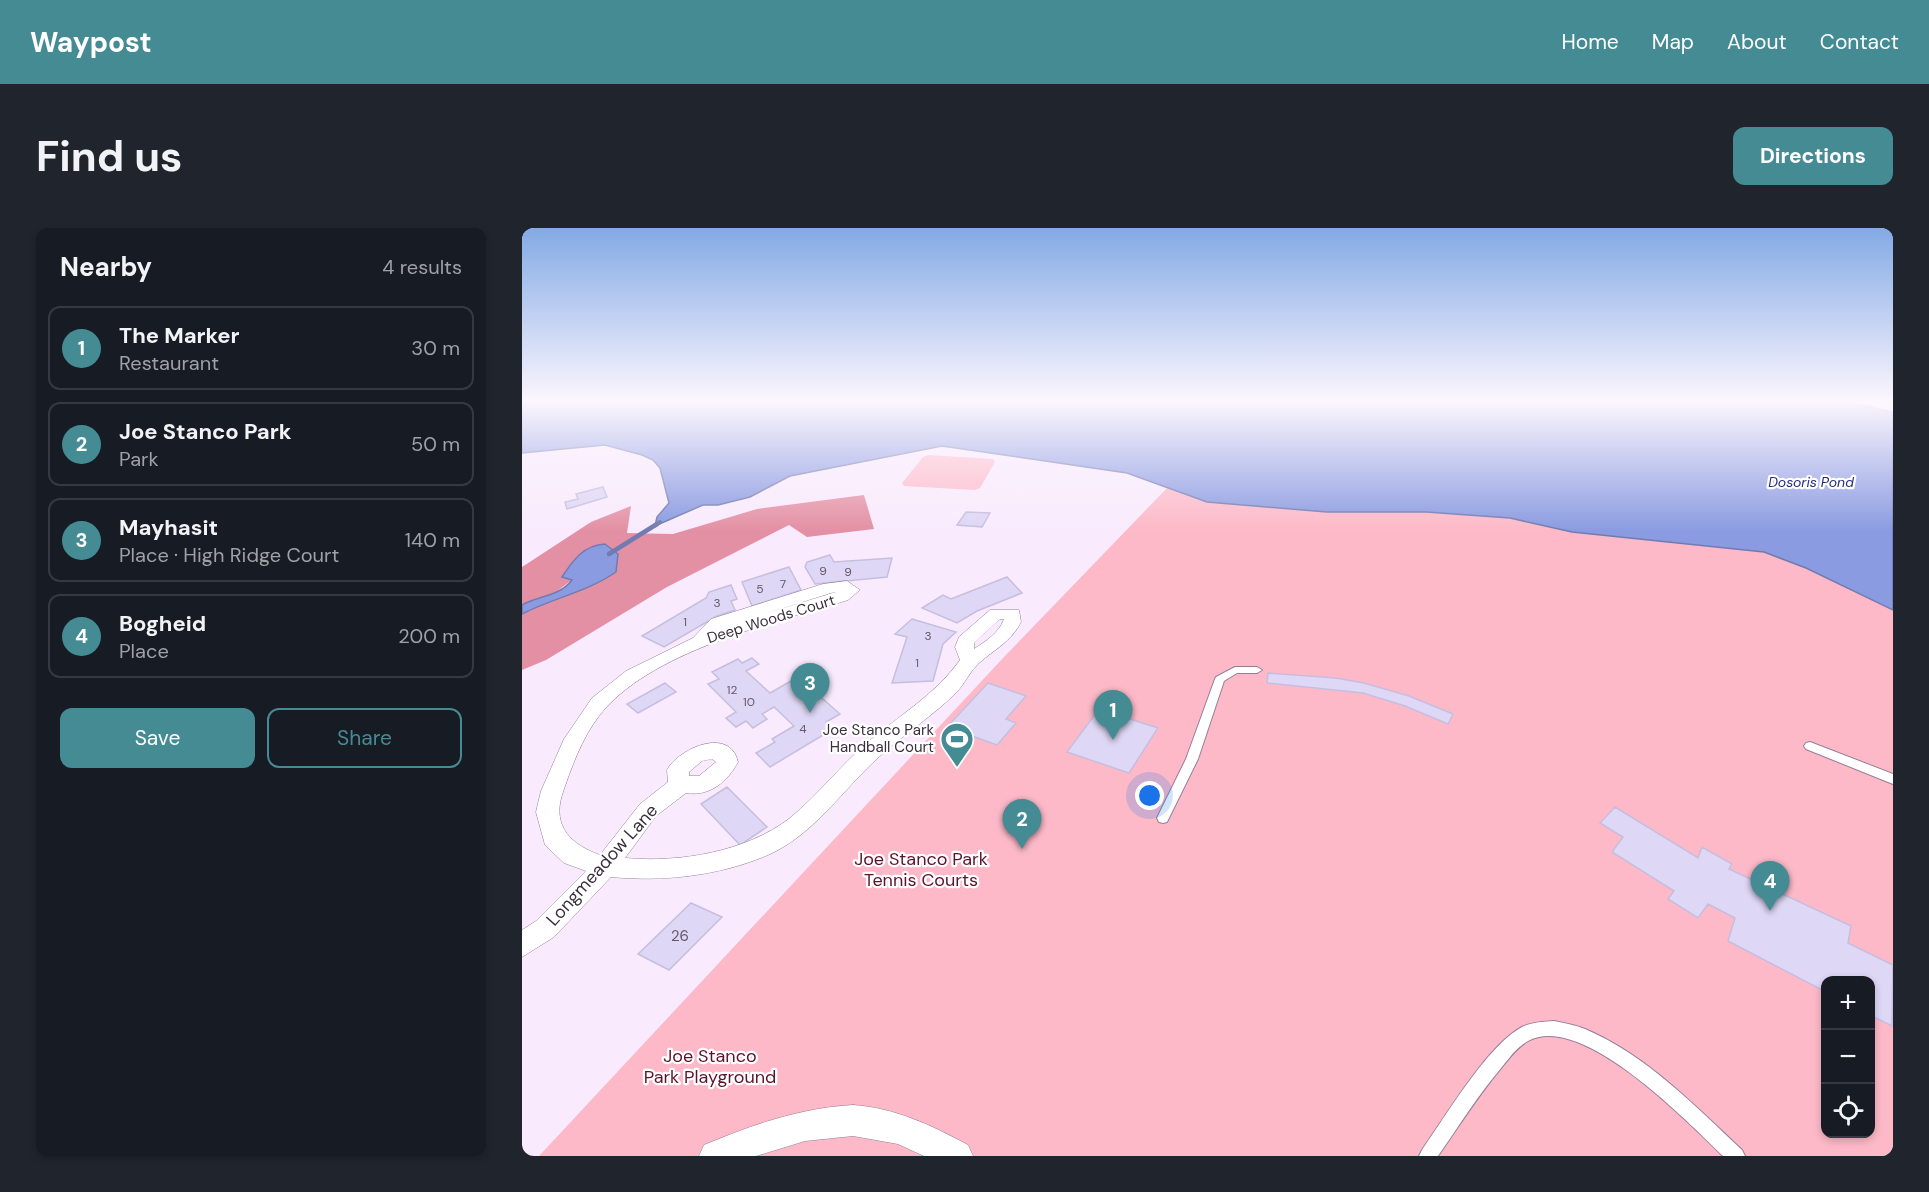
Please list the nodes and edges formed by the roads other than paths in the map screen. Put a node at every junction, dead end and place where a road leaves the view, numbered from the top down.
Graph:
1 (700, 641) junction
2 (970, 662) dead end
3 (1257, 670) dead end
4 (1810, 746) dead end
5 (1893, 779) edge
6 (682, 784) dead end
7 (1163, 818) dead end
8 (605, 867) junction
9 (522, 945) edge
10 (715, 1156) edge
11 (957, 1156) edge
12 (1428, 1156) edge
13 (1737, 1156) edge

1 - 1 street, Deep Woods Court
1 - 8 street, Deep Woods Court
2 - 8 street
3 - 7 lane
4 - 5 lane
6 - 8 street, Longmeadow Lane
8 - 9 street, Longmeadow Lane
10 - 11 street
12 - 13 lane

